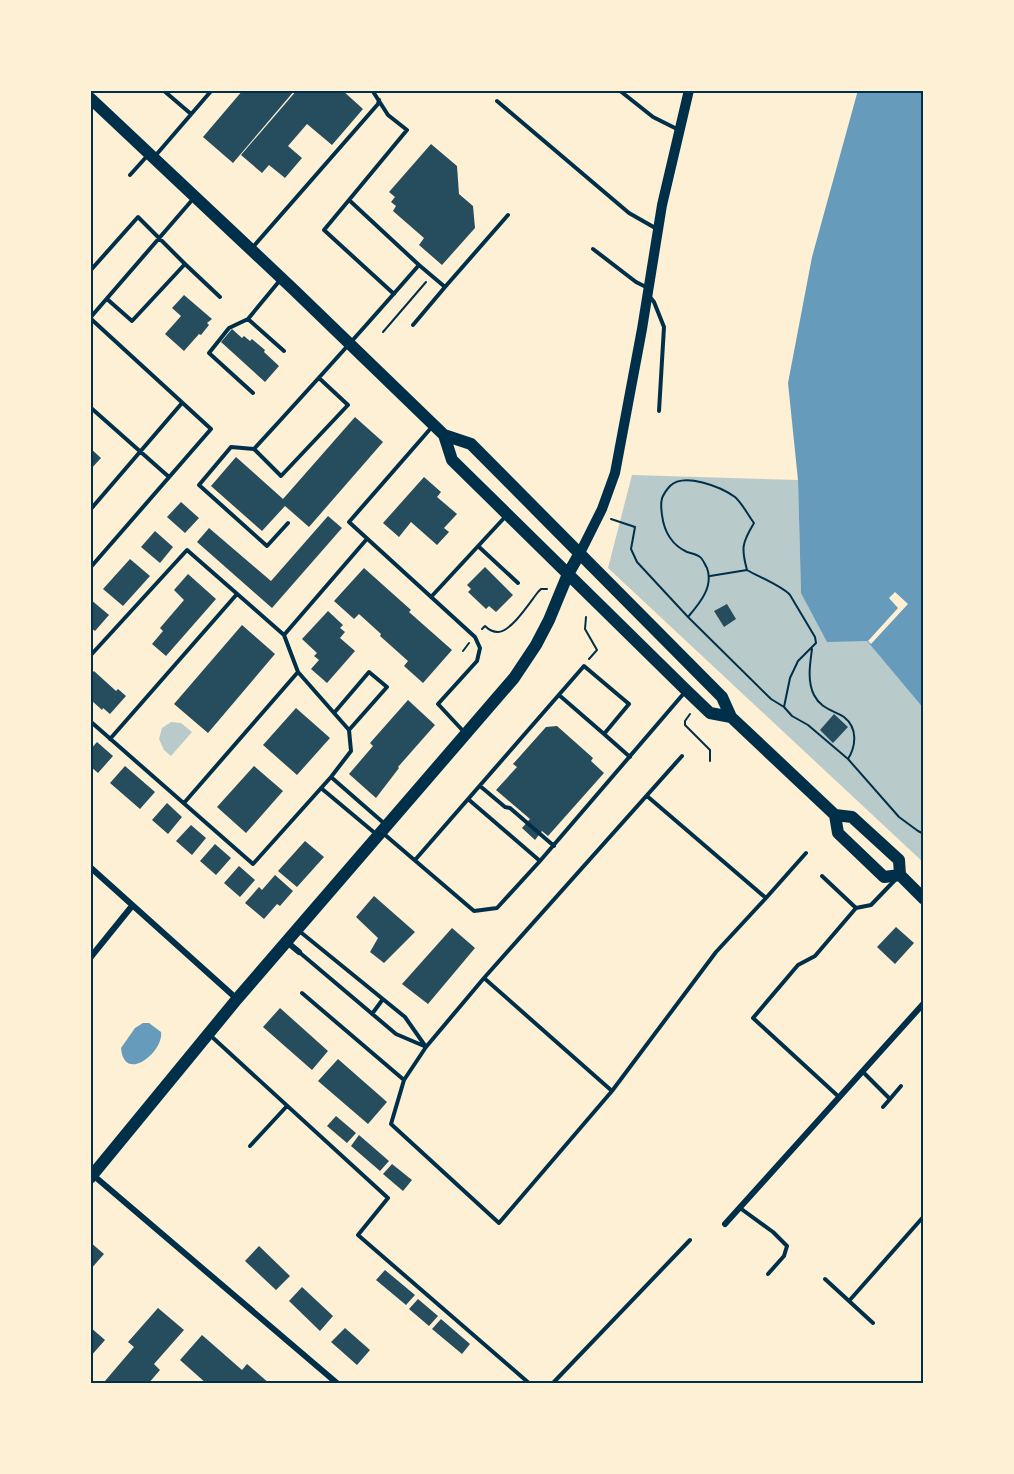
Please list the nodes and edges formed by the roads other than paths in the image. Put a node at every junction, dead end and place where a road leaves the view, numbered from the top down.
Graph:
1 (163, 90) edge
2 (212, 90) edge
3 (372, 90) edge
4 (619, 90) edge
5 (689, 90) edge
6 (90, 98) edge
7 (379, 99) junction
8 (497, 101) dead end
9 (191, 114) junction
10 (680, 130) junction
11 (151, 156) junction
12 (130, 175) dead end
13 (195, 197) junction
14 (349, 200) junction
15 (508, 215) dead end
16 (658, 229) junction
17 (159, 238) junction
18 (593, 249) dead end
19 (251, 250) junction
20 (185, 264) junction
21 (419, 265) junction
22 (90, 271) edge
23 (282, 279) junction
24 (445, 286) junction
25 (648, 291) junction
26 (394, 294) junction
27 (220, 297) dead end
28 (106, 299) junction
29 (90, 318) edge
30 (248, 319) junction
31 (413, 325) dead end
32 (350, 345) junction
33 (284, 351) dead end
34 (319, 378) junction
35 (253, 393) dead end
36 (183, 403) junction
37 (90, 407) edge
38 (659, 411) dead end
39 (434, 425) junction
40 (444, 435) junction
41 (254, 449) junction
42 (140, 452) junction
43 (169, 477) junction
44 (90, 510) edge
45 (507, 514) junction
46 (288, 523) dead end
47 (367, 540) junction
48 (478, 546) junction
49 (580, 553) junction
50 (90, 568) edge
51 (568, 574) junction
52 (518, 583) dead end
53 (237, 594) junction
54 (431, 597) junction
55 (284, 634) junction
56 (90, 656) edge
57 (298, 672) junction
58 (686, 690) junction
59 (559, 695) junction
60 (334, 713) junction
61 (731, 717) junction
62 (90, 721) edge
63 (349, 730) junction
64 (466, 734) junction
65 (604, 734) junction
66 (110, 739) junction
67 (682, 756) dead end
68 (630, 757) junction
69 (331, 777) junction
70 (480, 786) junction
71 (321, 788) junction
72 (646, 796) junction
73 (468, 799) junction
74 (184, 803) junction
75 (835, 814) junction
76 (382, 831) junction
77 (554, 846) junction
78 (806, 853) dead end
79 (415, 860) junction
80 (540, 861) junction
81 (90, 867) edge
82 (900, 875) junction
83 (822, 876) dead end
84 (765, 898) junction
85 (924, 899) edge
86 (132, 906) junction
87 (856, 908) junction
88 (298, 929) junction
89 (287, 941) junction
90 (299, 952) joint
91 (90, 958) edge
92 (484, 978) junction
93 (302, 993) dead end
94 (237, 999) junction
95 (383, 999) junction
96 (924, 1003) edge
97 (372, 1014) junction
98 (208, 1033) junction
99 (426, 1047) junction
100 (862, 1072) junction
101 (404, 1080) junction
102 (901, 1086) dead end
103 (612, 1091) junction
104 (839, 1097) junction
105 (890, 1099) junction
106 (287, 1106) junction
107 (883, 1107) dead end
108 (250, 1146) dead end
109 (91, 1176) edge
110 (740, 1207) junction
111 (924, 1216) edge
112 (725, 1224) dead end
113 (690, 1240) dead end
114 (768, 1274) dead end
115 (825, 1279) dead end
116 (849, 1301) junction
117 (873, 1323) dead end
118 (338, 1384) edge
119 (530, 1384) edge
120 (552, 1384) edge

1 - 9 lane
2 - 9 lane
3 - 7 lane
4 - 10 lane
5 - 10 street
6 - 11 main road
7 - 14 lane
7 - 19 lane
8 - 16 lane
9 - 11 lane
10 - 16 street
11 - 12 lane
11 - 13 main road
13 - 17 lane
13 - 19 main road
14 - 21 lane
14 - 26 lane
15 - 24 lane
16 - 25 street
17 - 20 lane
17 - 22 lane
17 - 28 lane
18 - 25 lane
19 - 23 main road
20 - 27 lane
20 - 28 lane
21 - 24 lane
21 - 26 lane
23 - 30 lane
23 - 32 main road
24 - 31 lane
25 - 38 lane
25 - 49 street
26 - 32 lane
28 - 29 lane
29 - 36 lane
30 - 33 lane
30 - 35 lane
32 - 34 lane
32 - 39 main road
34 - 41 lane
34 - 41 lane
36 - 42 lane
36 - 43 lane
37 - 42 lane
39 - 40 main road
39 - 47 lane
40 - 45 main road
40 - 49 main road
41 - 46 lane
42 - 43 lane
42 - 44 lane
43 - 50 lane
45 - 48 lane
45 - 51 main road
47 - 54 lane
47 - 55 lane
48 - 52 lane
48 - 54 lane
49 - 51 main road
49 - 61 main road
51 - 58 main road
51 - 64 main road
53 - 55 lane
53 - 56 lane
53 - 66 lane
54 - 64 lane
55 - 57 lane
57 - 60 lane
57 - 74 lane
58 - 61 main road
58 - 68 lane
59 - 65 lane
59 - 65 lane
59 - 70 lane
60 - 63 lane
60 - 63 lane
61 - 75 main road
62 - 66 lane
63 - 69 lane
64 - 76 main road
65 - 68 lane
66 - 74 lane
67 - 72 lane
68 - 77 lane
69 - 71 lane
69 - 76 lane
70 - 73 lane
70 - 77 lane
71 - 74 lane
71 - 76 lane
72 - 84 lane
72 - 92 lane
73 - 79 lane
73 - 80 lane
75 - 82 main road
75 - 82 main road
76 - 79 lane
76 - 88 main road
77 - 80 lane
78 - 84 lane
79 - 80 lane
81 - 86 street
82 - 85 main road
82 - 87 lane
83 - 87 lane
84 - 103 lane
86 - 91 street
86 - 94 street
87 - 104 lane
88 - 89 main road
88 - 95 lane
89 - 90 street
89 - 94 main road
90 - 97 lane
92 - 99 lane
92 - 103 lane
93 - 101 lane
94 - 98 main road
95 - 97 lane
95 - 99 lane
96 - 100 street
97 - 99 lane
98 - 106 lane
98 - 109 main road
99 - 101 lane
100 - 104 street
100 - 105 lane
101 - 103 lane
102 - 105 lane
104 - 110 street
105 - 107 lane
106 - 108 lane
106 - 119 lane
109 - 118 street
110 - 112 street
110 - 114 lane
111 - 116 lane
113 - 120 lane
115 - 116 lane
116 - 117 lane

